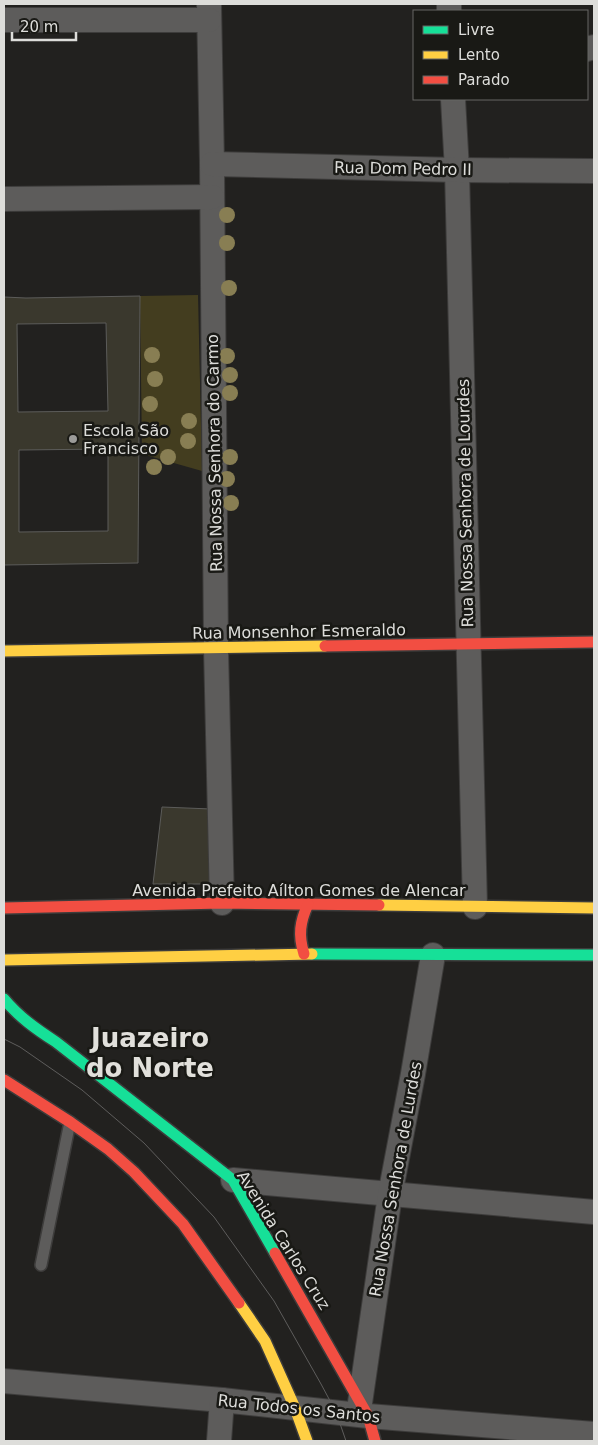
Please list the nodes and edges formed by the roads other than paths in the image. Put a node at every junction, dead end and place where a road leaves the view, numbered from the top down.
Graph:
1 (209, 12) edge
2 (4, 20) edge
3 (453, 100) edge
4 (212, 164) junction
5 (457, 170) junction
6 (594, 171) edge
7 (212, 197) junction
8 (4, 199) edge
9 (594, 642) edge
10 (469, 644) junction
11 (216, 649) junction
12 (4, 651) edge
13 (222, 903) junction
14 (308, 904) junction
15 (475, 907) junction
16 (4, 908) edge
17 (591, 908) edge
18 (594, 919) edge
19 (590, 951) edge
20 (304, 954) junction
21 (433, 955) junction
22 (4, 960) edge
23 (4, 999) edge
24 (4, 1080) edge
25 (70, 1122) junction
26 (232, 1180) junction
27 (390, 1195) junction
28 (594, 1212) edge
29 (41, 1265) dead end
30 (4, 1381) edge
31 (222, 1400) junction
32 (295, 1408) junction
33 (364, 1409) junction
34 (594, 1434) edge
35 (219, 1441) edge
36 (307, 1441) edge
37 (375, 1441) edge

1 - 2 street
1 - 4 street, Rua Nossa Senhora do Carmo
3 - 5 street, Rua Nossa Senhora de Lourdes
4 - 5 street, Rua Dom Pedro II
4 - 7 street, Rua Nossa Senhora do Carmo
5 - 6 street, Rua Dom Pedro II
5 - 10 street, Rua Nossa Senhora de Lourdes
7 - 8 street
7 - 11 street, Rua Nossa Senhora do Carmo
9 - 10 main road, Rua Monsenhor Esmeraldo
10 - 11 main road, Rua Monsenhor Esmeraldo
10 - 15 street, Rua Nossa Senhora de Lourdes
11 - 12 main road, Rua Monsenhor Esmeraldo
11 - 13 street, Rua Nossa Senhora do Carmo
13 - 14 main road, Avenida Prefeito Aílton Gomes de Alencar
13 - 16 main road, Avenida Prefeito Aílton Gomes de Alencar
14 - 15 main road, Avenida Prefeito Aílton Gomes de Alencar
14 - 20 main road
15 - 17 main road, Avenida Prefeito Aílton Gomes de Alencar
17 - 18 main road
19 - 21 main road
20 - 21 main road
20 - 22 main road
21 - 27 street, Rua Nossa Senhora de Lurdes
23 - 26 main road, Avenida Carlos Cruz
24 - 25 main road
25 - 29 lane
25 - 32 main road
26 - 27 street
26 - 33 main road, Avenida Carlos Cruz
27 - 28 street
27 - 33 street, Rua Nossa Senhora de Lurdes
30 - 31 street, Rua Todos os Santos
31 - 32 street, Rua Todos os Santos
31 - 35 street
32 - 33 street, Rua Todos os Santos
32 - 36 main road
33 - 34 street, Rua Todos os Santos
33 - 37 main road, Avenida Carlos Cruz

